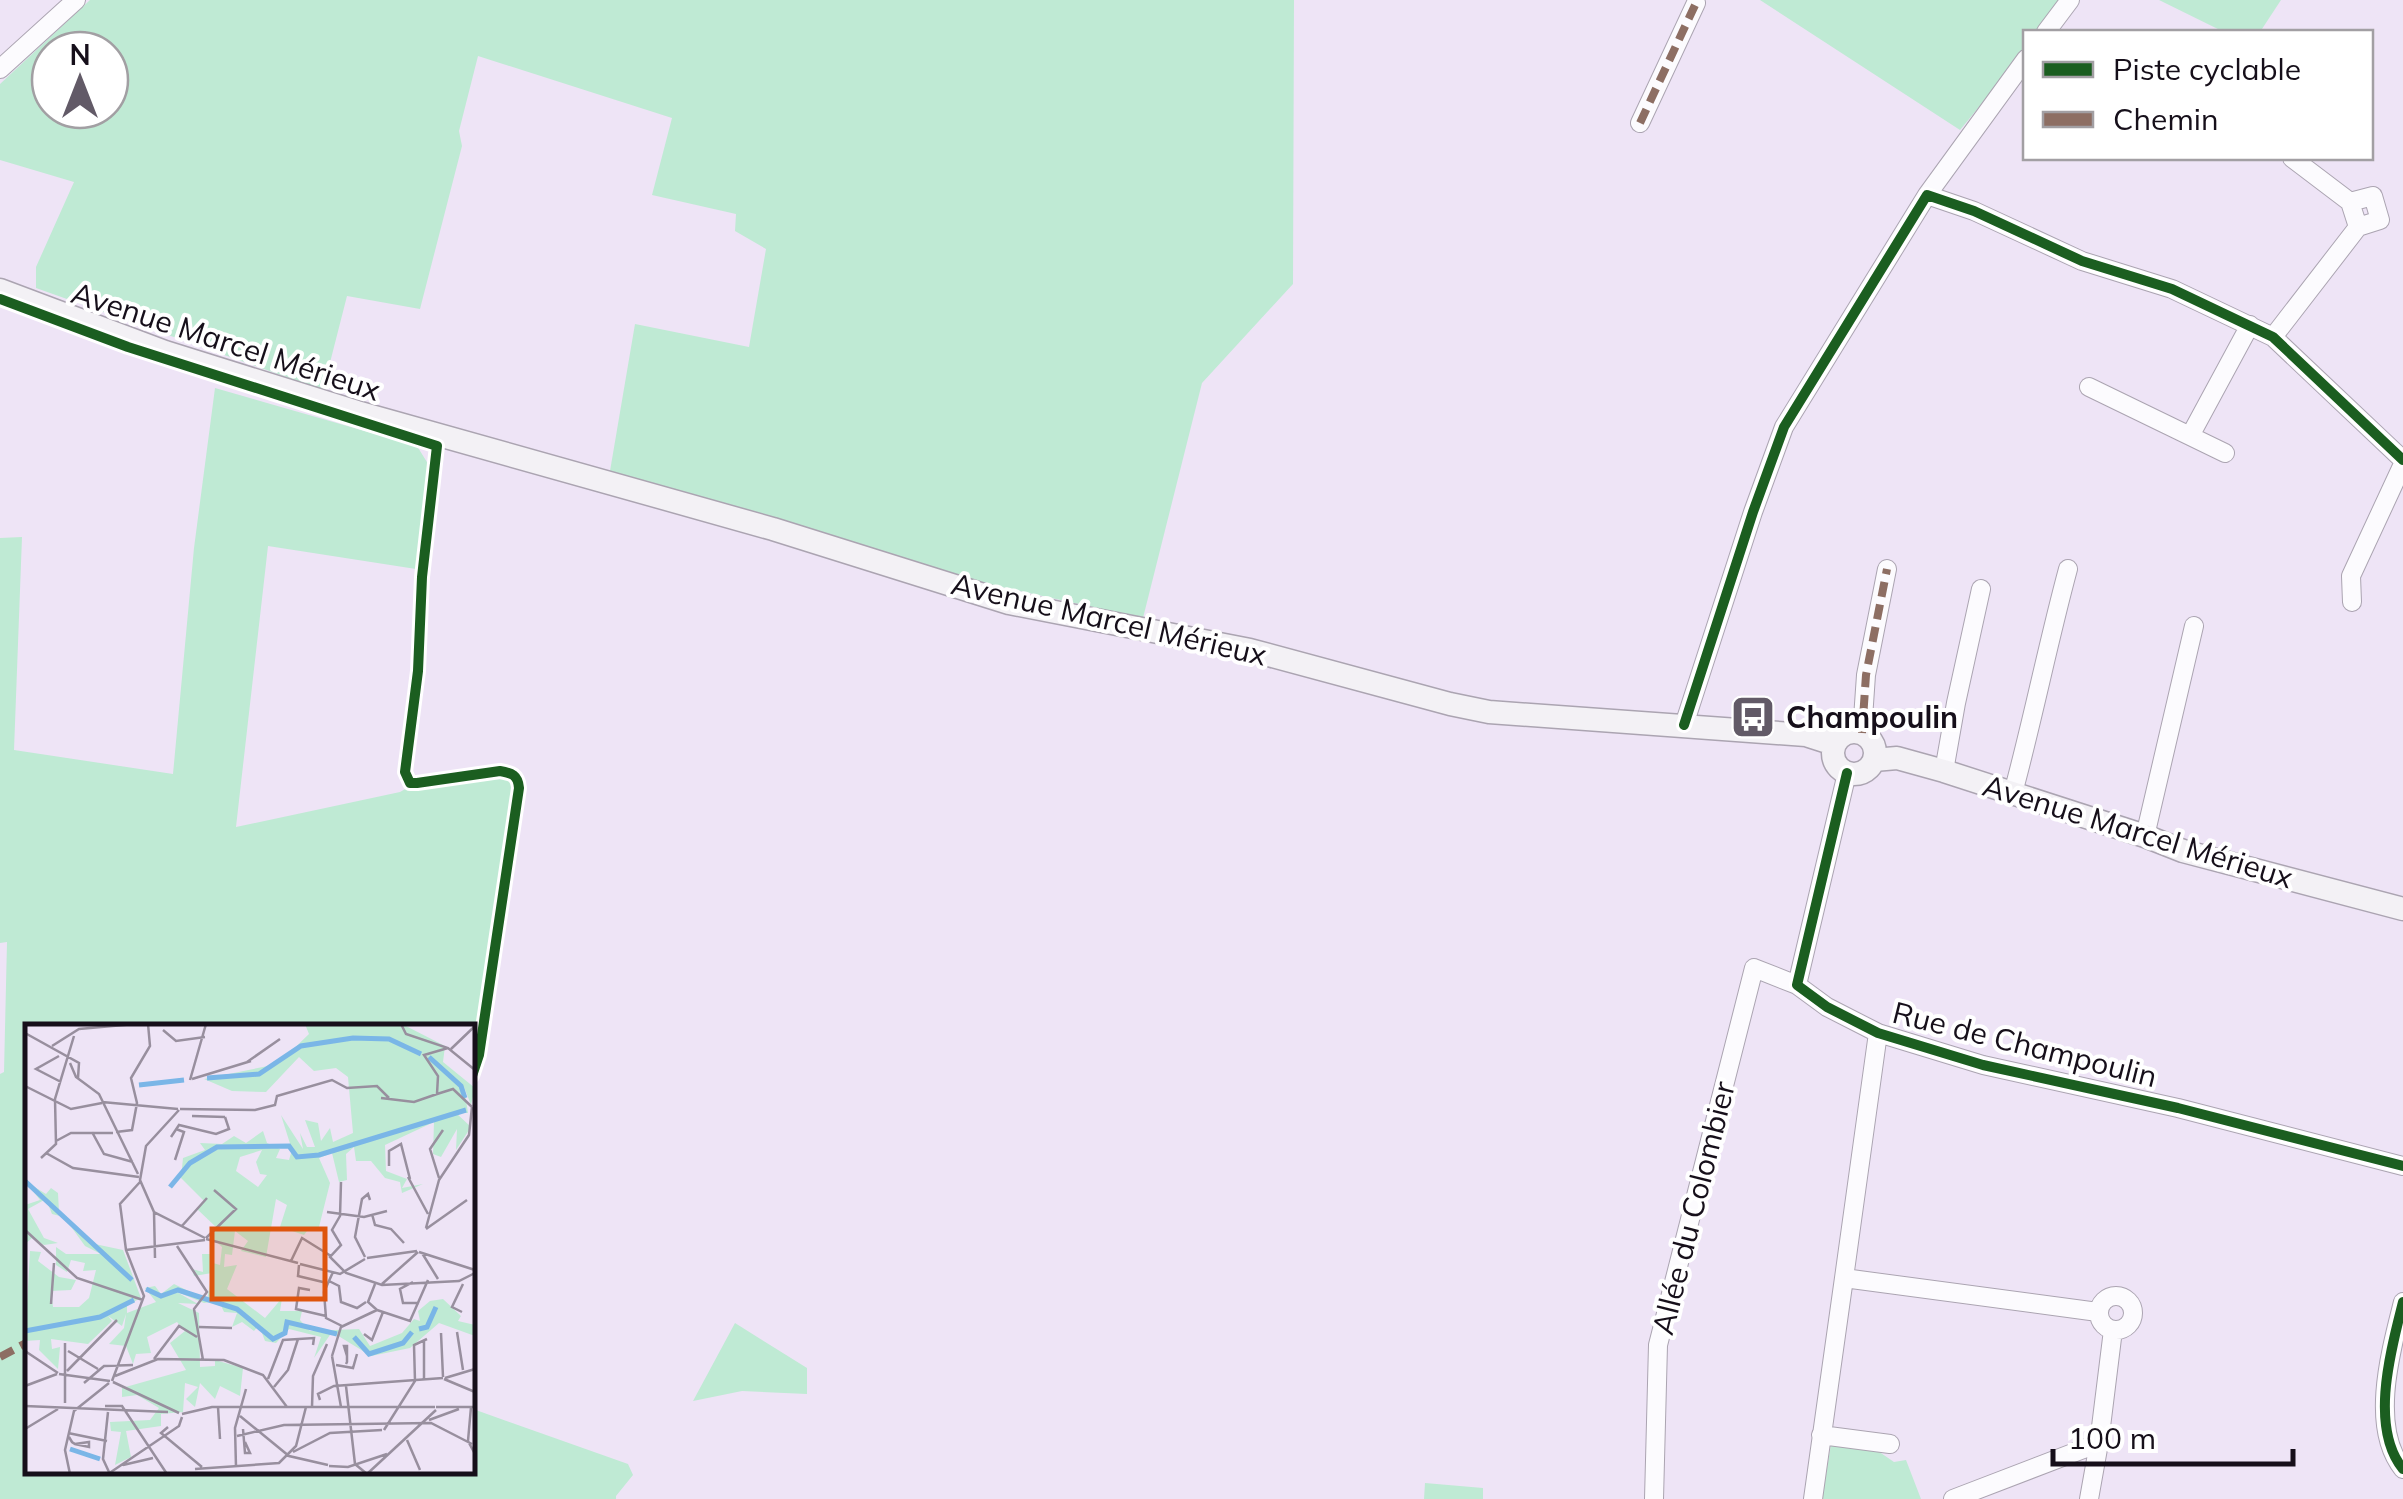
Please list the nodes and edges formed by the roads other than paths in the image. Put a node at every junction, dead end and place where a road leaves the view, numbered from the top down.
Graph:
1 (76, 0) edge
2 (2070, 0) edge
3 (1696, 3) dead end
4 (2048, 30) edge
5 (2023, 64) edge
6 (0, 69) edge
7 (1640, 123) dead end
8 (2295, 160) edge
9 (1927, 195) junction
10 (0, 290) edge
11 (2250, 325) junction
12 (2272, 337) junction
13 (2089, 387) dead end
14 (2190, 436) junction
15 (2224, 453) dead end
16 (2403, 462) edge
17 (1887, 569) dead end
18 (2068, 569) dead end
19 (1981, 589) dead end
20 (2352, 602) dead end
21 (2194, 626) dead end
22 (1684, 725) junction
23 (1862, 733) junction
24 (1834, 744) junction
25 (1874, 760) junction
26 (1944, 770) junction
27 (1847, 774) junction
28 (2014, 794) junction
29 (2145, 836) junction
30 (2403, 909) edge
31 (1797, 986) junction
32 (1878, 1033) junction
33 (2403, 1166) edge
34 (1844, 1278) junction
35 (2403, 1302) edge
36 (2098, 1312) junction
37 (2113, 1330) junction
38 (1821, 1435) junction
39 (2098, 1443) junction
40 (1890, 1444) dead end
41 (2403, 1469) edge
42 (1654, 1499) edge
43 (1812, 1499) edge
44 (1953, 1499) edge
45 (2090, 1499) edge

1 - 6 street
2 - 4 street
3 - 7 street
5 - 9 street
8 - 12 street
9 - 11 street
9 - 22 street
10 - 22 main road, Avenue Marcel Mérieux
11 - 12 street
11 - 14 street
12 - 16 street
13 - 14 street
14 - 15 street
16 - 20 street
17 - 23 street
18 - 28 street
19 - 26 street
21 - 29 street
22 - 24 main road, Avenue Marcel Mérieux
23 - 24 main road
23 - 25 main road
24 - 27 main road
25 - 26 main road, Avenue Marcel Mérieux
25 - 27 main road
26 - 28 main road, Avenue Marcel Mérieux
27 - 31 street
28 - 29 main road, Avenue Marcel Mérieux
29 - 30 main road, Avenue Marcel Mérieux
31 - 32 street, Rue de Champoulin
31 - 42 street, Allée du Colombier
32 - 33 street, Rue de Champoulin
32 - 34 street
34 - 36 street
34 - 38 street
35 - 41 street
36 - 37 street
36 - 37 street
37 - 39 street
38 - 40 street
38 - 43 street
39 - 44 street
39 - 45 street

